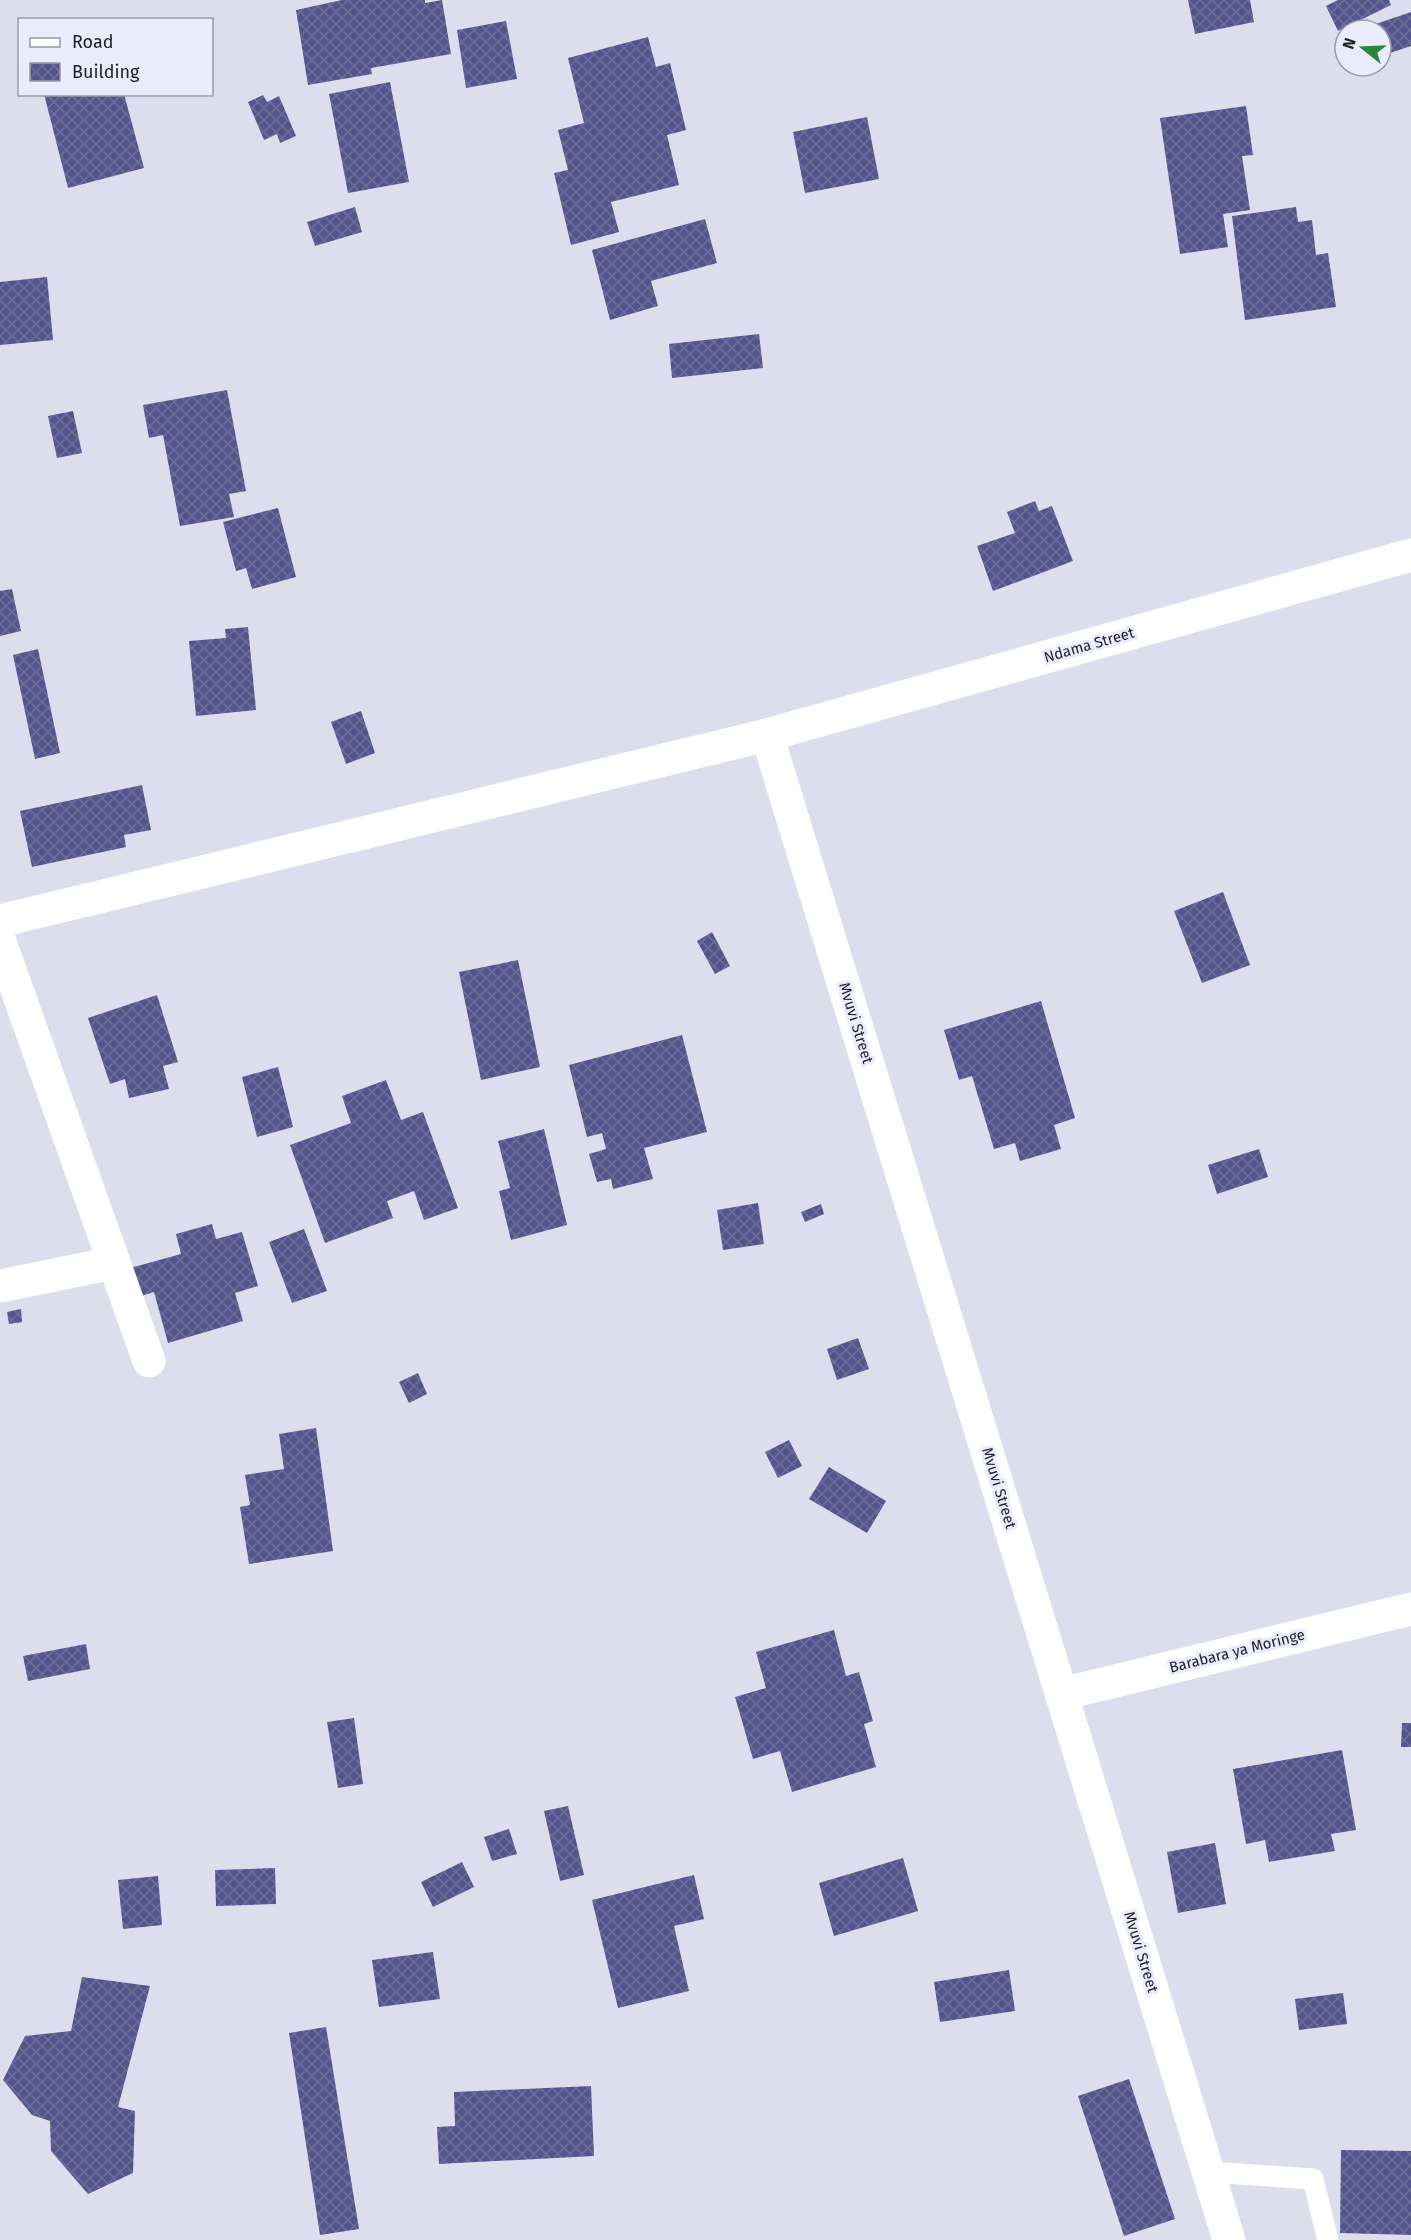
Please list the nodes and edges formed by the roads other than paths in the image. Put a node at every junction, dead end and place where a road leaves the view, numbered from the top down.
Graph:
1 (1411, 555) edge
2 (767, 735) junction
3 (0, 921) edge
4 (0, 942) edge
5 (113, 1263) junction
6 (0, 1286) edge
7 (149, 1361) dead end
8 (1411, 1609) edge
9 (1062, 1694) junction
10 (1209, 2172) junction
11 (1229, 2240) edge
12 (1328, 2240) edge

1 - 2 street, Ndama Street
2 - 3 street, Ndama Street
2 - 9 street, Mvuvi Street
4 - 5 street
5 - 6 street
5 - 7 street
8 - 9 street, Barabara ya Moringe
9 - 10 street, Mvuvi Street
10 - 11 street, Mvuvi Street
10 - 12 lane

